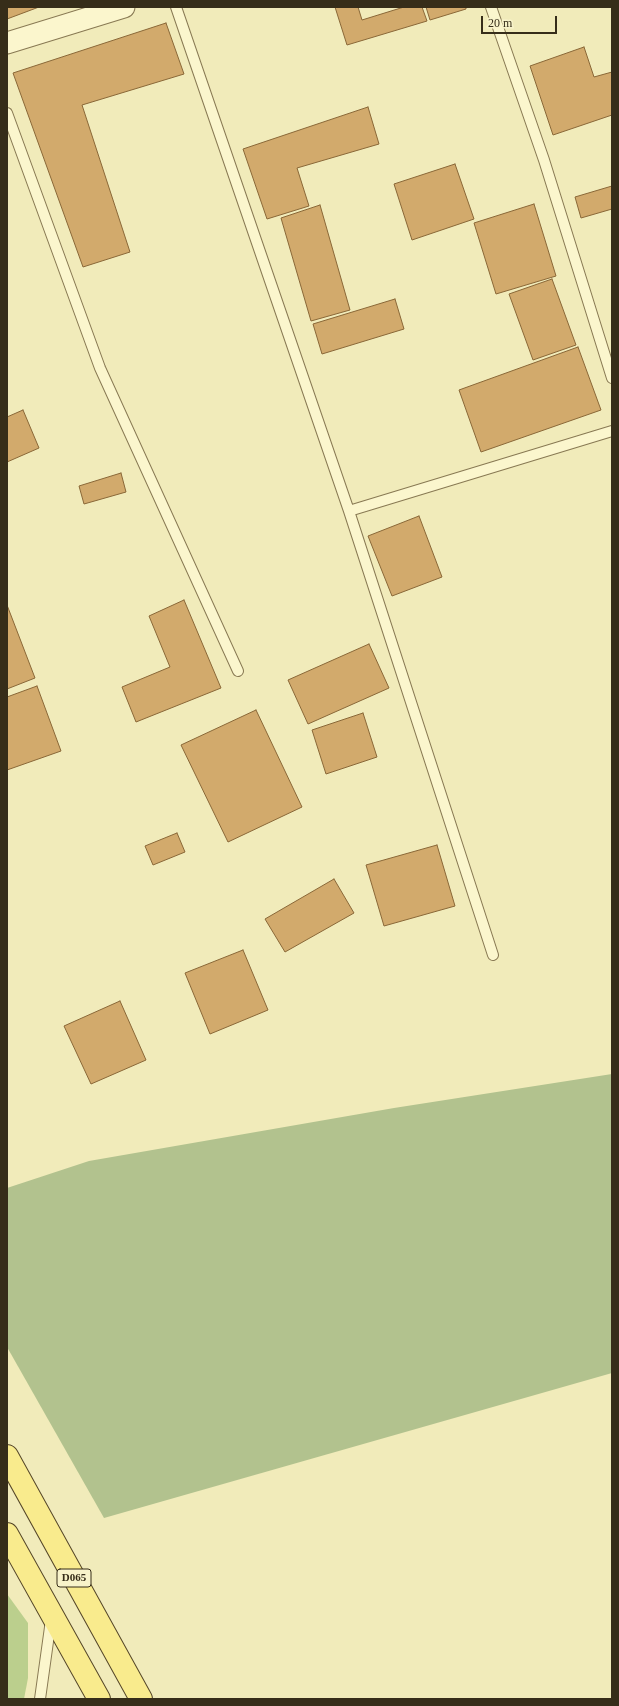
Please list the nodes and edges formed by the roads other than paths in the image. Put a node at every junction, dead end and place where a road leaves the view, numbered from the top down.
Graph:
1 (124, 7) edge
2 (176, 7) edge
3 (491, 7) edge
4 (7, 43) edge
5 (7, 113) edge
6 (612, 378) edge
7 (612, 430) edge
8 (348, 511) junction
9 (238, 672) dead end
10 (493, 955) dead end
11 (7, 1456) edge
12 (7, 1534) edge
13 (52, 1614) junction
14 (40, 1699) edge
15 (99, 1699) edge
16 (141, 1699) edge

1 - 4 street
2 - 8 lane
3 - 6 lane
5 - 9 lane
7 - 8 lane
8 - 10 lane
11 - 16 main road, D065
12 - 13 main road, D065
13 - 14 lane
13 - 15 main road, D065

